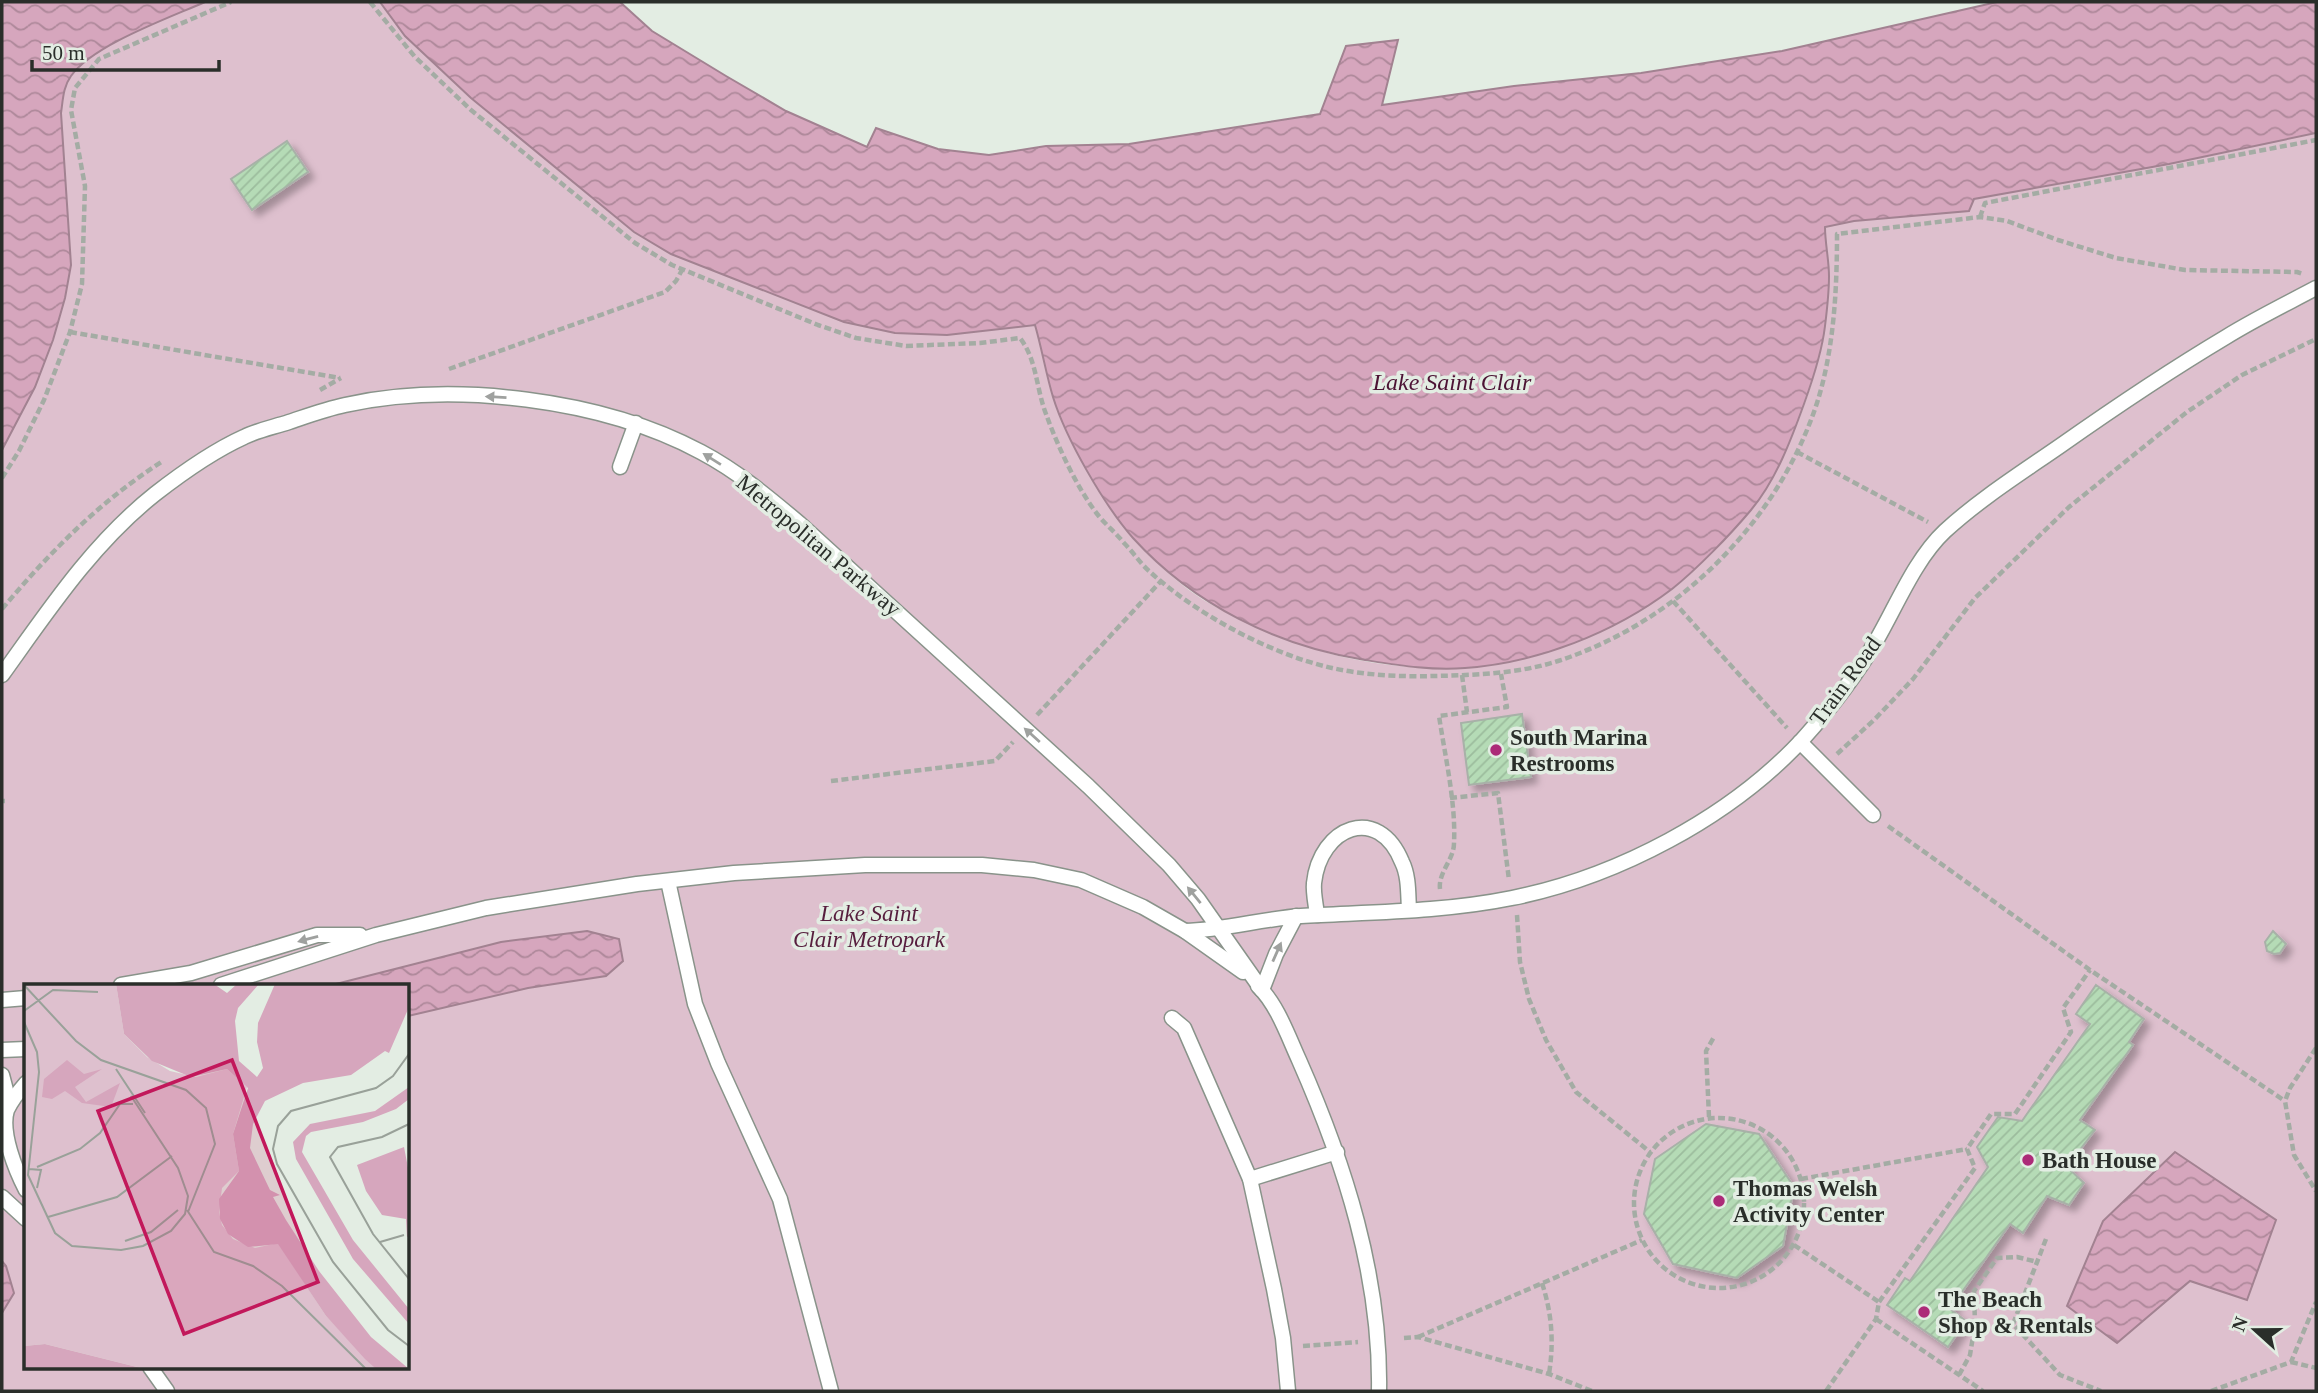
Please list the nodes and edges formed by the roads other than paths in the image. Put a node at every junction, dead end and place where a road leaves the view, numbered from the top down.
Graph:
1 (2314, 283) edge
2 (636, 423) junction
3 (620, 467) dead end
4 (2, 676) edge
5 (1800, 742) junction
6 (1873, 815) road end
7 (668, 881) junction
8 (1409, 910) junction
9 (1317, 915) junction
10 (1296, 916) junction
11 (1218, 928) junction
12 (1185, 931) junction
13 (376, 935) junction
14 (127, 984) edge
15 (224, 984) edge
16 (1262, 990) junction
17 (24, 998) edge
18 (2, 1000) edge
19 (1172, 1018) dead end
20 (24, 1049) edge
21 (2, 1050) edge
22 (2, 1075) edge
23 (24, 1086) edge
24 (4, 1117) edge
25 (1337, 1153) junction
26 (1250, 1179) junction
27 (24, 1186) edge
28 (2, 1197) edge
29 (24, 1217) edge
30 (151, 1368) edge
31 (167, 1391) edge
32 (831, 1391) edge
33 (1288, 1391) edge
34 (1379, 1391) edge

1 - 5 lane, Train Road
2 - 3 lane
2 -> 4 lane, Metropolitan Parkway
11 -> 2 lane, Metropolitan Parkway
5 - 6 lane
5 - 8 lane, Train Road
7 - 12 lane
7 - 13 lane
7 - 32 lane
8 - 9 lane, Train Road
8 - 9 lane
9 - 10 lane, Train Road
10 - 11 lane, Train Road
16 -> 10 lane
11 - 12 lane, Train Road
11 - 16 lane, Metropolitan Parkway
12 - 16 lane
13 -> 14 lane
13 - 15 lane
16 - 25 lane
17 - 18 lane
19 - 26 lane
20 - 21 lane
22 - 24 lane
23 - 24 lane
24 - 27 lane
25 - 26 lane
25 - 34 lane
26 - 33 lane
28 - 29 lane
30 - 31 lane

